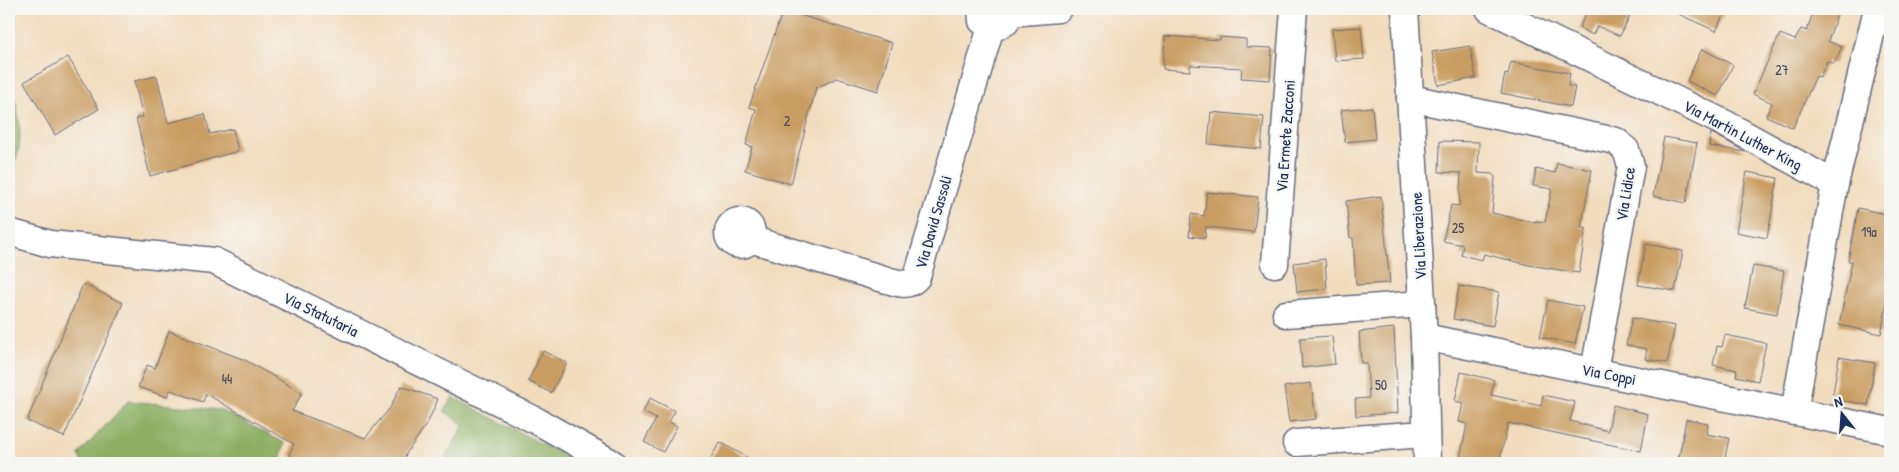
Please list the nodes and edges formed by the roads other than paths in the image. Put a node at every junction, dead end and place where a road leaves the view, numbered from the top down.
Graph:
1 (1058, 9) edge
2 (1294, 9) edge
3 (1405, 9) edge
4 (1489, 9) edge
5 (1877, 9) edge
6 (998, 14) edge
7 (1410, 98) junction
8 (1835, 184) junction
9 (9, 232) edge
10 (750, 239) dead end
11 (1275, 264) dead end
12 (1422, 304) junction
13 (1286, 314) dead end
14 (1424, 337) junction
15 (1594, 371) junction
16 (1794, 412) junction
17 (1885, 430) dead end
18 (1426, 434) junction
19 (1296, 444) dead end
20 (612, 463) edge
21 (1427, 463) edge

1 - 6 street
2 - 11 street, Via Ermete Zacconi
3 - 7 street, Via Liberazione
4 - 8 street, Via Martin Luther King
5 - 8 street
6 - 10 street, Via David Sassoli
7 - 12 street, Via Liberazione
7 - 15 street, Via Lidice
8 - 16 street
9 - 20 street, Via Statutaria
12 - 13 street
12 - 14 street, Via Liberazione
14 - 15 street, Via Coppi
14 - 18 street, Via Liberazione
15 - 16 street, Via Coppi
16 - 17 street, Via Coppi
18 - 19 street
18 - 21 street, Via Liberazione

